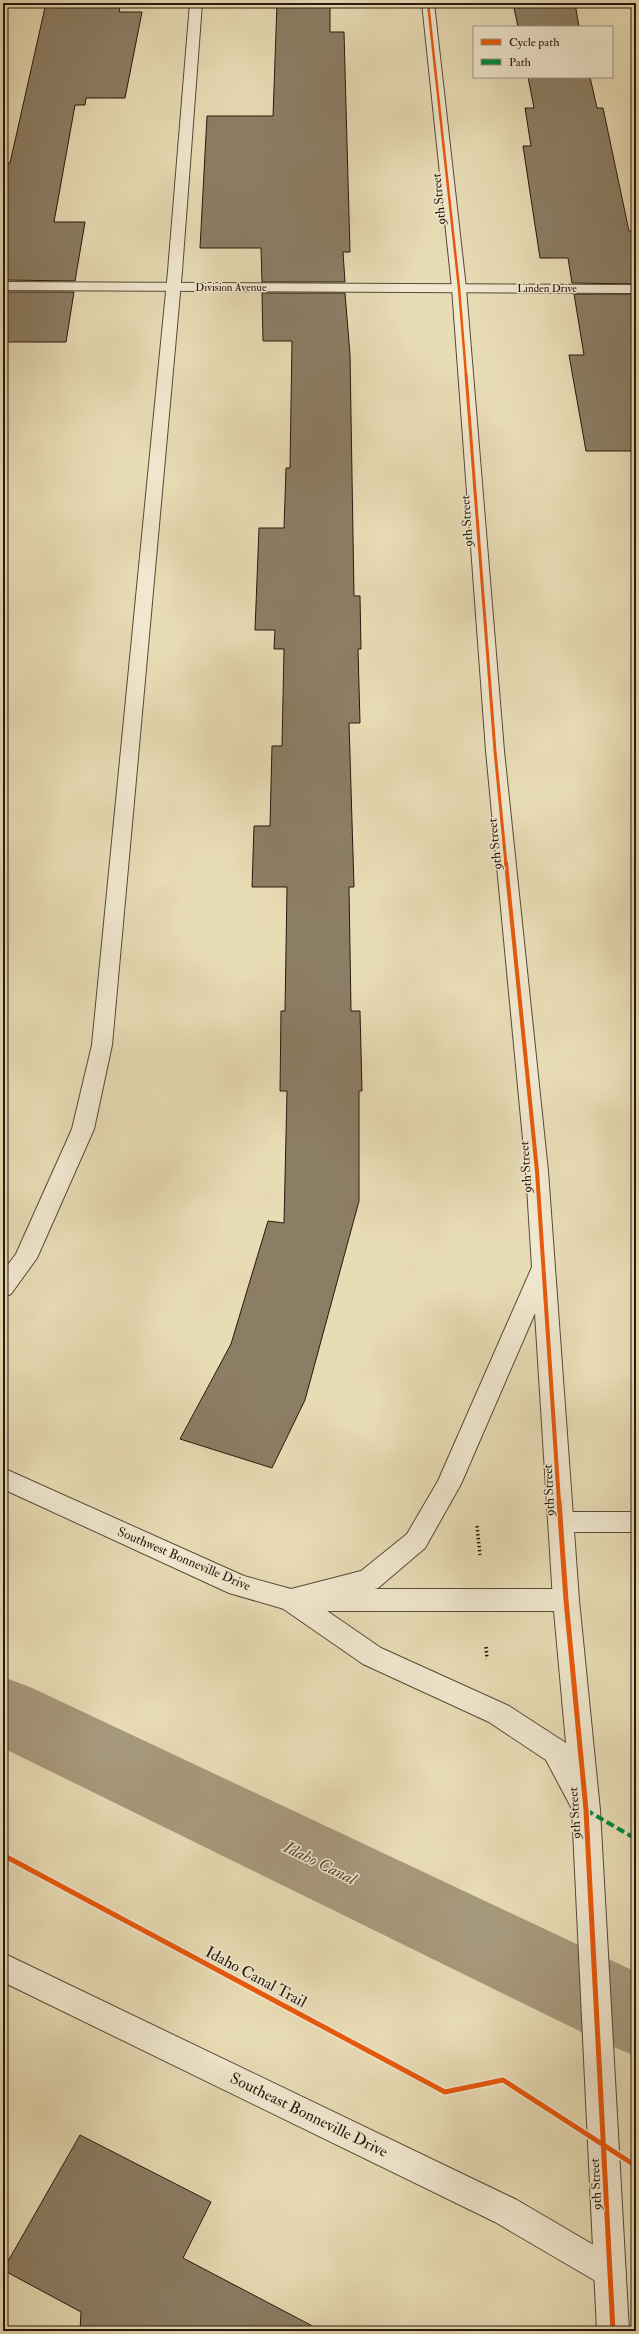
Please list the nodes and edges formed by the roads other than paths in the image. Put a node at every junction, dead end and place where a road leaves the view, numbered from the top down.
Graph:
1 (196, 3) edge
2 (428, 3) edge
3 (3, 286) edge
4 (174, 286) junction
5 (459, 288) junction
6 (636, 289) edge
7 (543, 1269) junction
8 (3, 1288) edge
9 (3, 1478) edge
10 (561, 1522) junction
11 (636, 1522) edge
12 (291, 1600) junction
13 (566, 1600) junction
14 (586, 1810) junction
15 (3, 1967) edge
16 (610, 2272) junction
17 (613, 2331) edge

1 - 4 street
2 - 5 street, 9th Street
3 - 4 street, Division Avenue
4 - 5 street, Division Avenue
4 - 8 street
5 - 6 street, Linden Drive
5 - 7 street, 9th Street
7 - 10 street, 9th Street
7 - 12 street
9 - 12 street, Southwest Bonneville Drive
10 - 11 street
10 - 13 street, 9th Street
12 - 13 street, Southwest Bonneville Drive
12 - 14 street
13 - 14 street, 9th Street
14 - 16 street, 9th Street
15 - 16 street, Southeast Bonneville Drive
16 - 17 street, 9th Street

